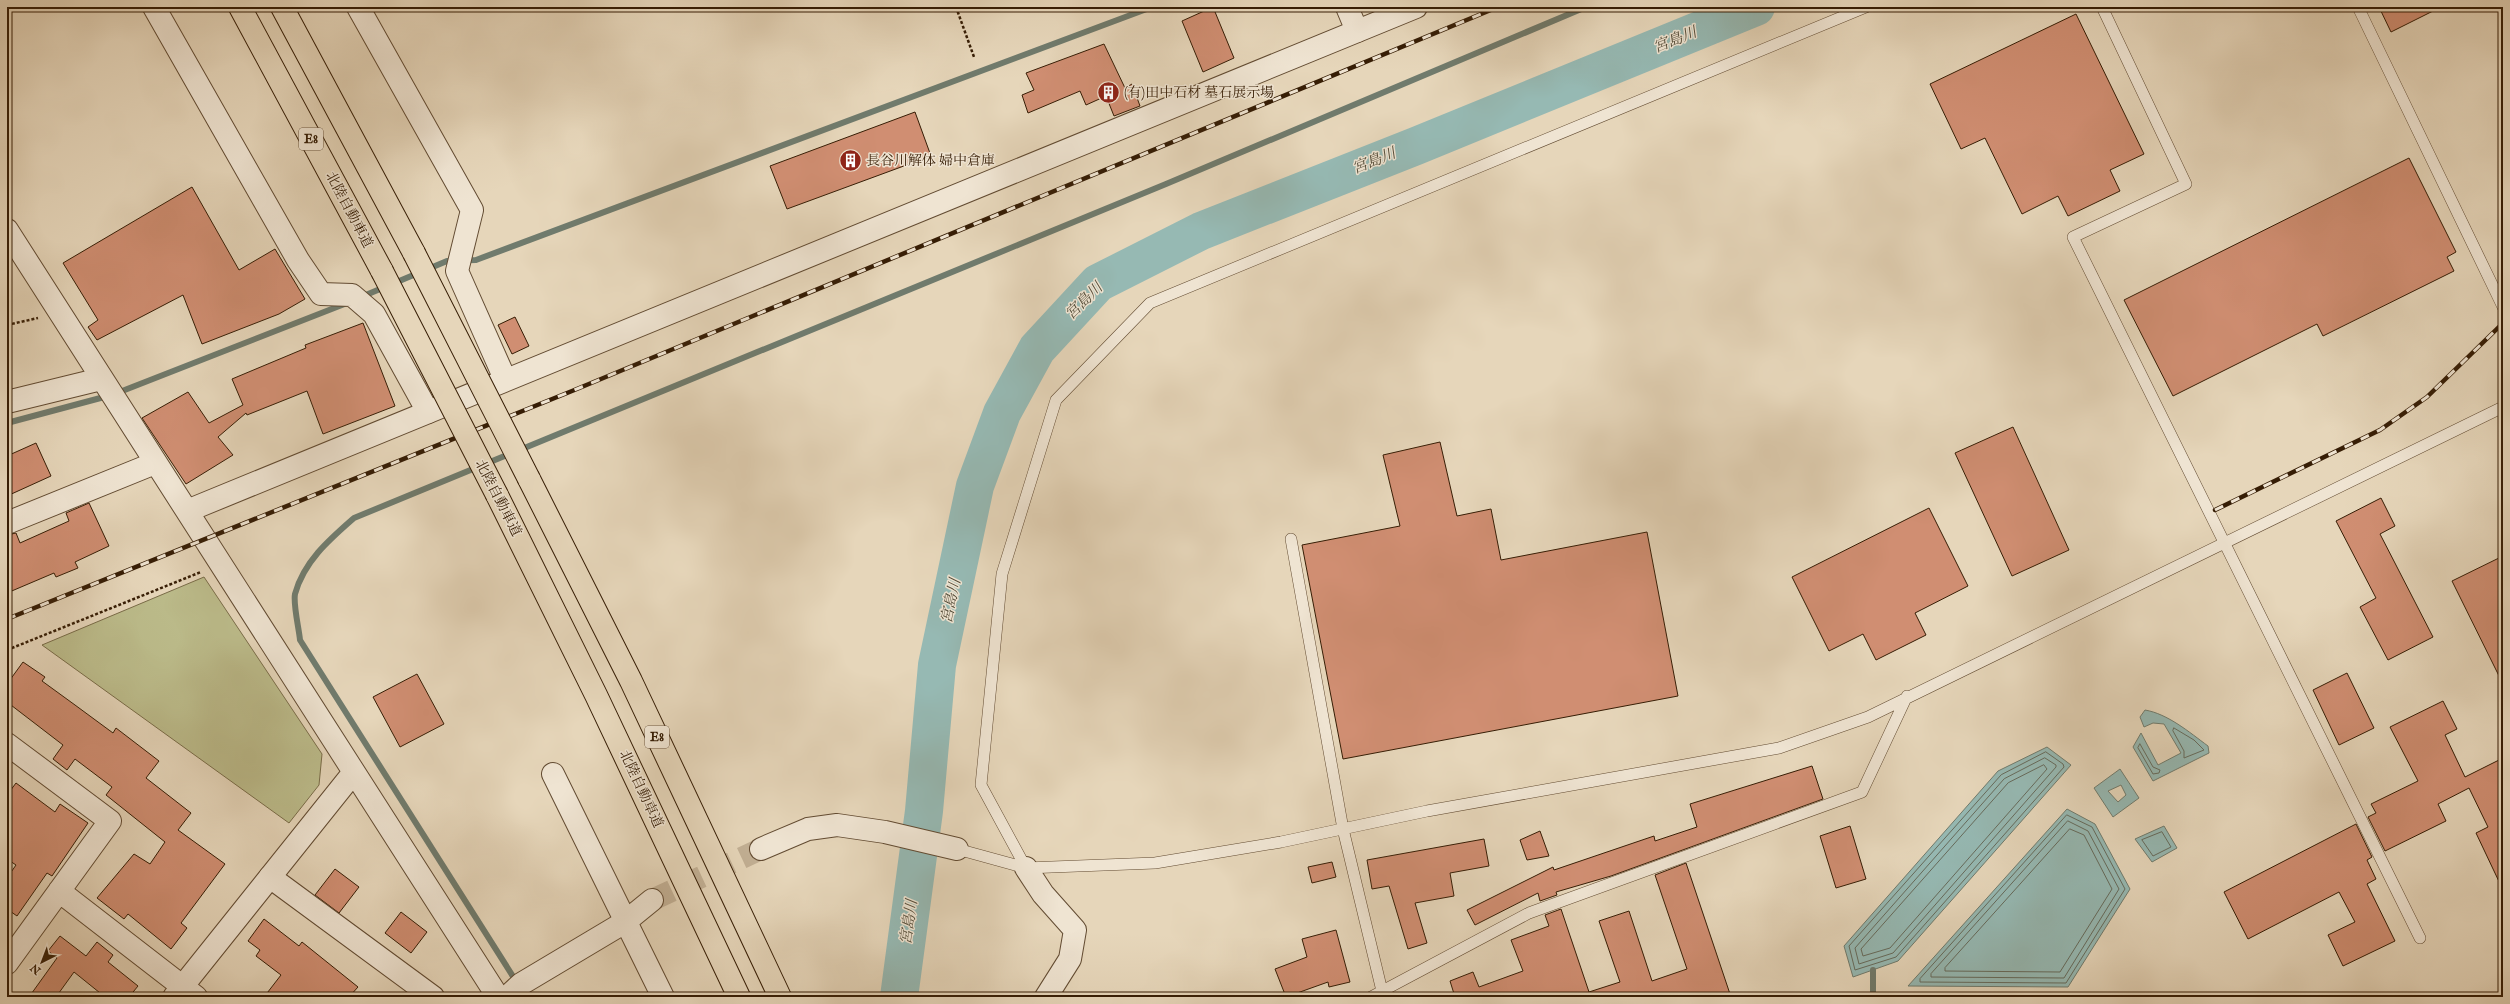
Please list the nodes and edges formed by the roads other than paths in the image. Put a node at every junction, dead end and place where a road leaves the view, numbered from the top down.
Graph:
1 (154, 7) edge
2 (240, 7) edge
3 (282, 7) edge
4 (358, 7) edge
5 (1347, 7) edge
6 (1416, 7) edge
7 (1866, 7) edge
8 (2102, 7) edge
9 (2358, 7) edge
10 (1357, 31) junction
11 (7, 230) edge
12 (2503, 307) edge
13 (101, 379) junction
14 (505, 379) junction
15 (7, 402) edge
16 (2503, 407) edge
17 (428, 412) junction
18 (155, 463) junction
19 (187, 511) junction
20 (7, 523) edge
21 (1292, 539) dead end
22 (2225, 542) junction
23 (1907, 696) junction
24 (7, 744) edge
25 (354, 772) junction
26 (553, 774) dead end
27 (1343, 829) junction
28 (760, 849) tunnel mouth
29 (957, 849) joint
30 (1026, 868) junction
31 (270, 878) junction
32 (59, 891) junction
33 (652, 900) tunnel mouth
34 (625, 922) junction
35 (14, 938) edge
36 (2420, 938) dead end
37 (7, 964) edge
38 (1382, 991) junction
39 (184, 994) edge
40 (433, 997) edge
41 (498, 997) edge
42 (507, 997) edge
43 (663, 997) edge
44 (739, 997) edge
45 (780, 997) edge
46 (1046, 997) edge
47 (1371, 997) edge

1 - 17 street
2 - 44 highway, 北陸自動車道 / E8, bridge
3 - 45 highway, E8, bridge
4 - 14 street
5 - 10 street
6 - 10 street
7 - 30 lane
8 - 22 lane
9 - 12 lane
10 - 14 street
11 - 13 street
13 - 15 street
13 - 18 street
14 - 17 street
16 - 22 lane
17 - 19 street
18 - 19 street
18 - 20 street
19 - 25 street
21 - 27 lane
22 - 23 lane
22 - 36 lane
23 - 27 lane
23 - 38 lane
24 - 32 street
25 - 31 street
25 - 41 street
26 - 34 street
27 - 30 lane
27 - 38 lane
28 - 29 street
29 - 30 lane
30 - 46 street
31 - 39 street
31 - 40 street
32 - 35 street
32 - 39 street
33 - 34 street
34 - 42 street
34 - 43 street
35 - 37 street
38 - 47 lane

